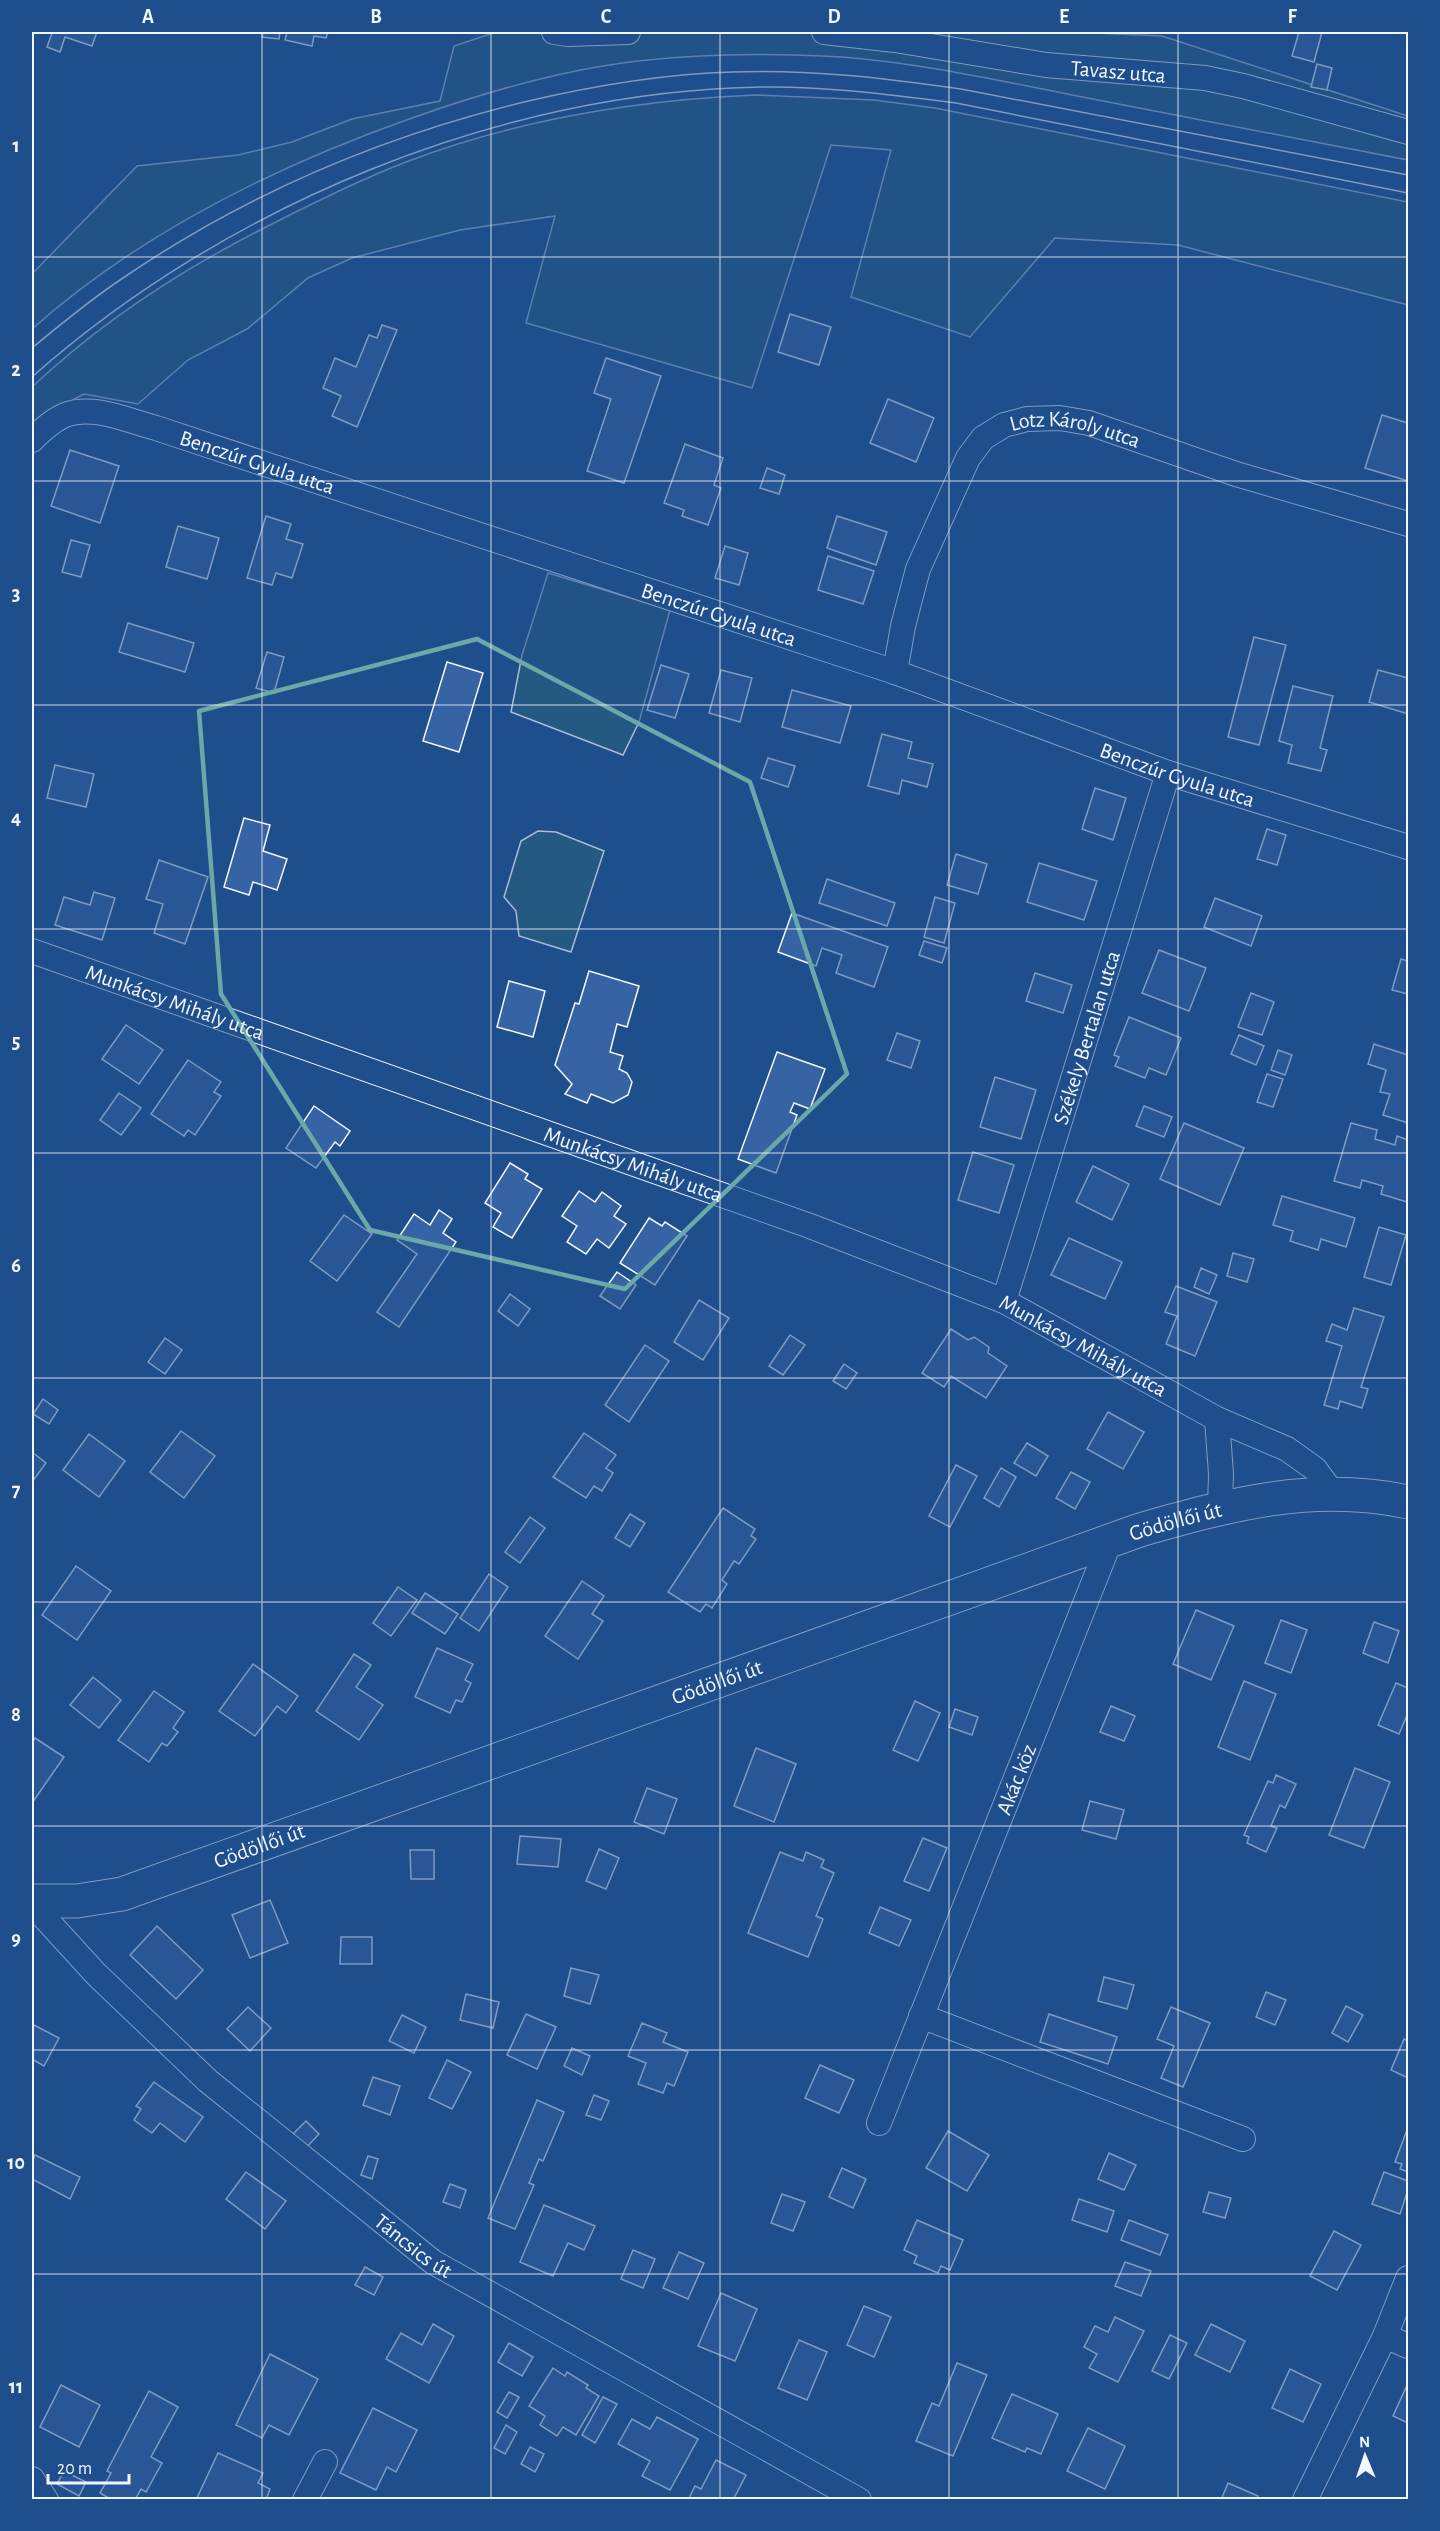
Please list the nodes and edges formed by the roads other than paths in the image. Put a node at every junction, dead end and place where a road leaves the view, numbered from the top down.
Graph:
1 (554, 32) edge
2 (628, 32) edge
3 (824, 32) edge
4 (1408, 132) edge
5 (32, 440) edge
6 (1408, 524) edge
7 (896, 672) junction
8 (1168, 773) junction
9 (1408, 847) edge
10 (32, 951) edge
11 (1004, 1300) junction
12 (1217, 1419) junction
13 (1334, 1495) junction
14 (1408, 1502) edge
15 (1220, 1507) junction
16 (1110, 1541) junction
17 (32, 1902) edge
18 (921, 2016) junction
19 (879, 2123) dead end
20 (1243, 2139) dead end
21 (1408, 2278) edge
22 (1385, 2336) junction
23 (1408, 2346) edge
24 (326, 2462) dead end
25 (32, 2479) edge
26 (46, 2499) edge
27 (305, 2499) edge
28 (860, 2499) edge
29 (1305, 2499) edge

1 - 2 street
3 - 4 street, Tavasz utca
5 - 7 street, Benczúr Gyula utca
6 - 7 street, Lotz Károly utca
7 - 8 street, Benczúr Gyula utca
8 - 9 street, Benczúr Gyula utca
8 - 11 street, Székely Bertalan utca
10 - 11 street, Munkácsy Mihály utca
11 - 12 street, Munkácsy Mihály utca
12 - 13 street, Munkácsy Mihály utca
12 - 15 street
13 - 14 main road, Gödöllői út
13 - 15 main road, Gödöllői út
15 - 16 main road, Gödöllői út
16 - 17 main road, Gödöllői út
16 - 18 street, Akác köz
17 - 28 street, Táncsics út
18 - 19 street, Akác köz
18 - 20 street
21 - 22 street
22 - 23 street
22 - 29 street
24 - 27 street
25 - 26 street

